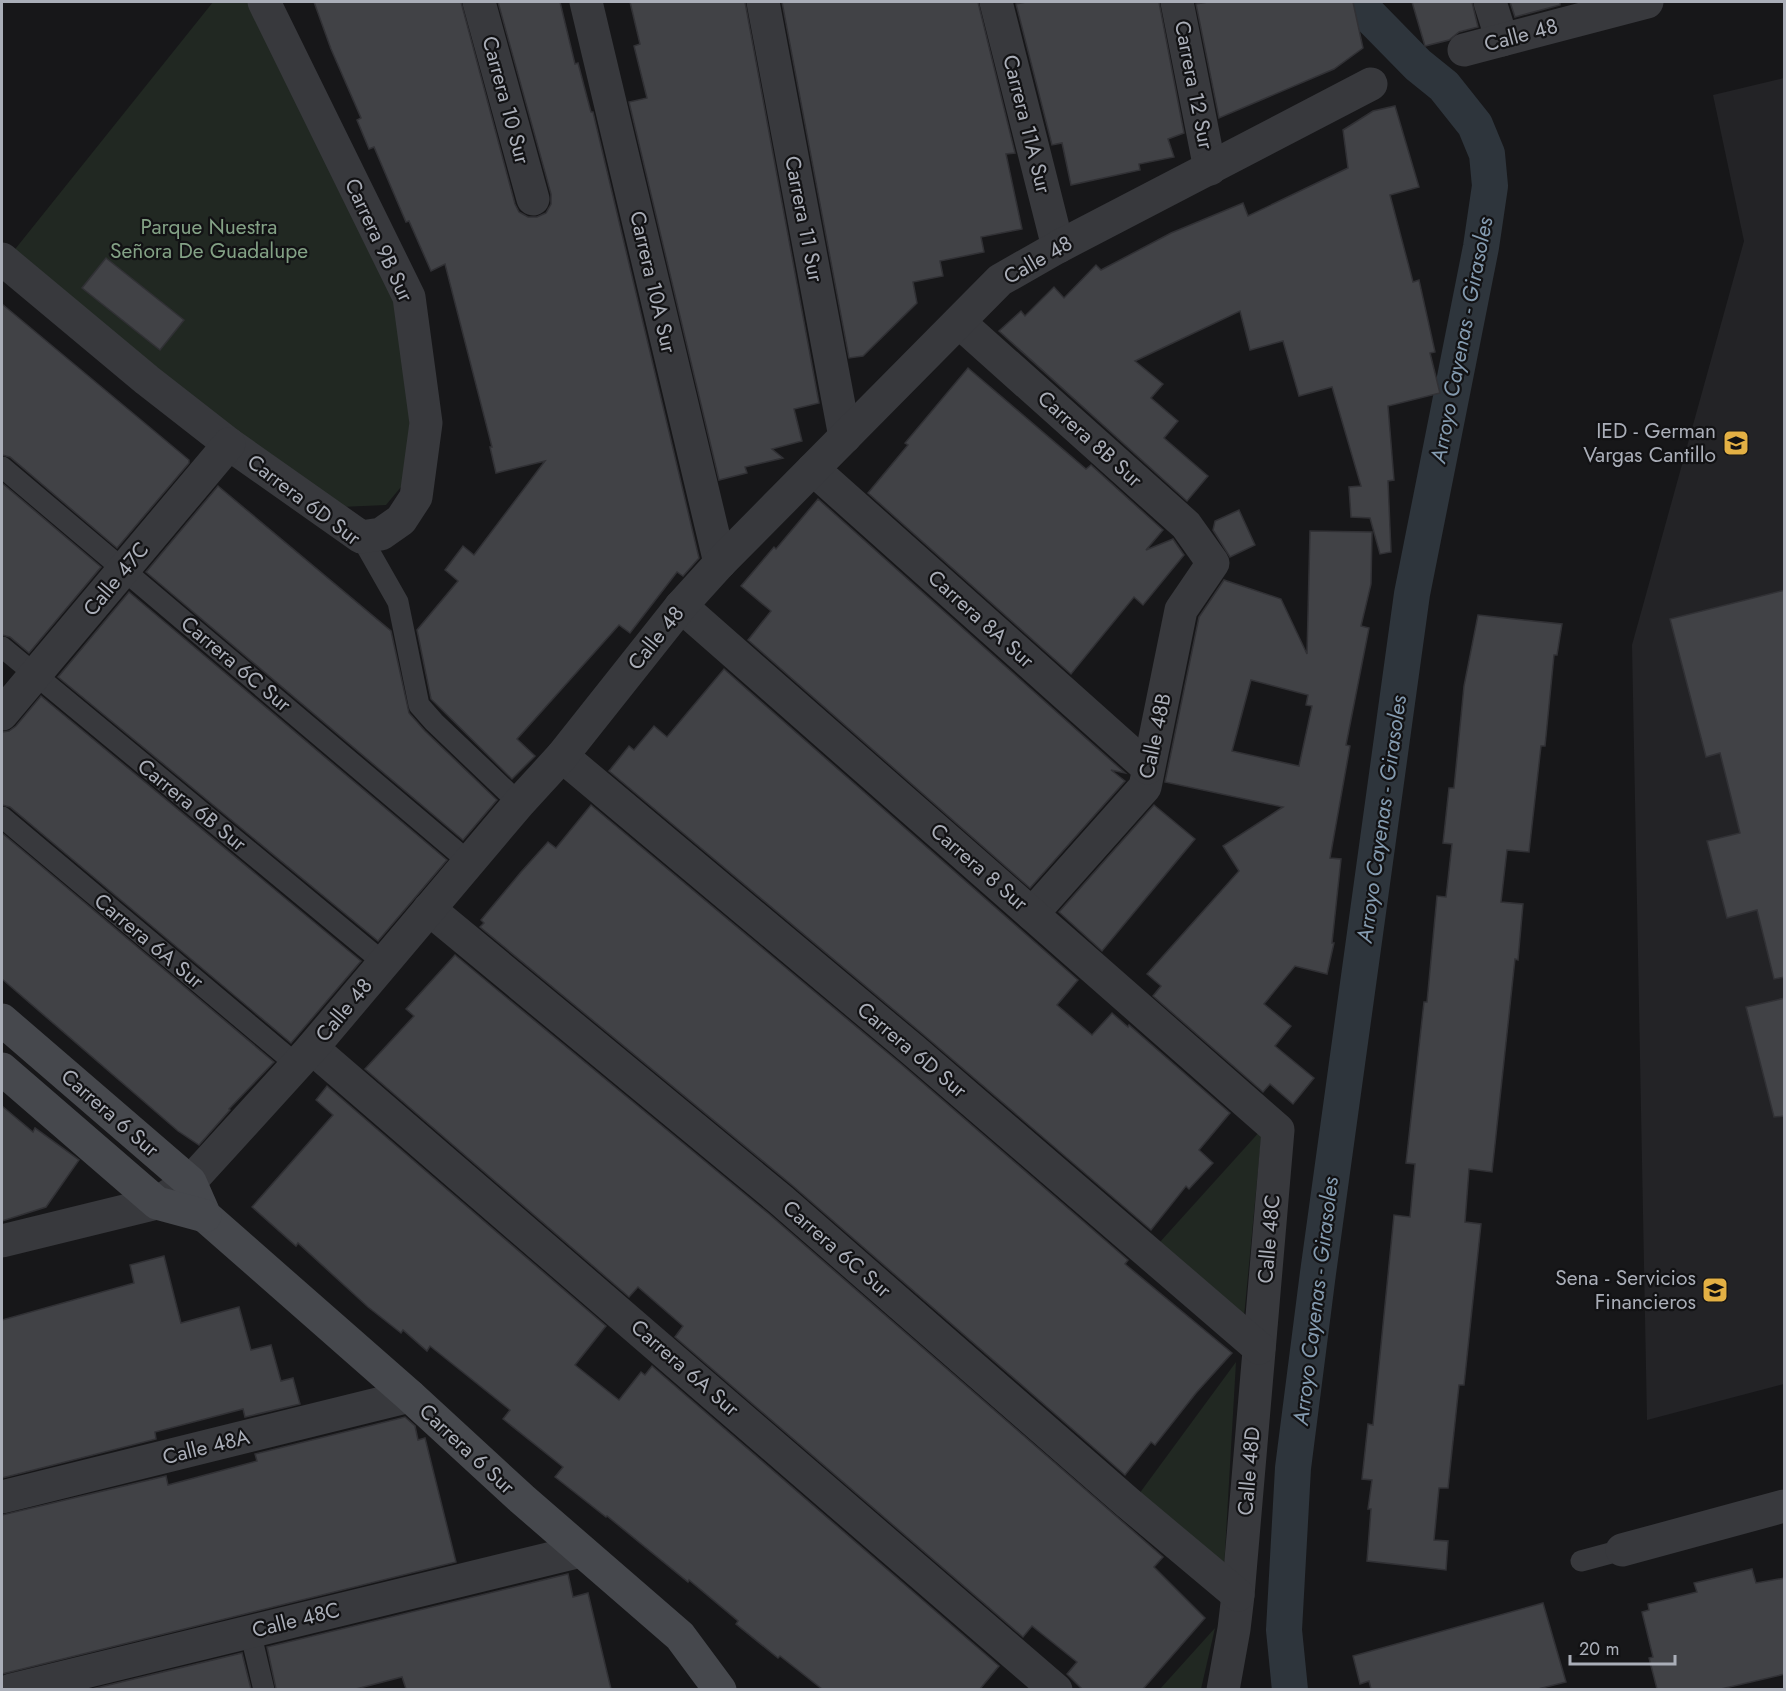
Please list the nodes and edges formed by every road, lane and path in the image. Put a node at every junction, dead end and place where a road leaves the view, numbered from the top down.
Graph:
1 (264, 2) edge
2 (479, 2) edge
3 (586, 2) edge
4 (763, 2) edge
5 (996, 2) edge
6 (1177, 2) edge
7 (1490, 2) edge
8 (1641, 2) edge
9 (1502, 40) junction
10 (1464, 50) dead end
11 (1371, 84) dead end
12 (1210, 169) junction
13 (533, 199) dead end
14 (1058, 247) junction
15 (2, 259) edge
16 (959, 322) junction
17 (845, 437) junction
18 (229, 444) junction
19 (2, 467) edge
20 (813, 469) junction
21 (362, 537) junction
22 (720, 563) junction
23 (1213, 563) joint
24 (124, 569) junction
25 (681, 606) junction
26 (2, 647) edge
27 (35, 676) junction
28 (2, 714) edge
29 (562, 756) junction
30 (1149, 768) junction
31 (519, 803) junction
32 (2, 817) edge
33 (469, 862) junction
34 (429, 909) junction
35 (1032, 914) junction
36 (384, 963) junction
37 (2, 1020) edge
38 (304, 1056) junction
39 (2, 1069) edge
40 (1278, 1130) joint
41 (190, 1182) junction
42 (157, 1203) junction
43 (205, 1216) junction
44 (2, 1241) edge
45 (1259, 1348) junction
46 (410, 1396) junction
47 (2, 1497) edge
48 (1785, 1506) edge
49 (1622, 1550) joint
50 (581, 1551) junction
51 (1581, 1561) dead end
52 (1238, 1595) junction
53 (250, 1631) junction
54 (11, 1689) edge
55 (264, 1689) edge
56 (720, 1689) edge
57 (1056, 1689) edge
58 (1222, 1689) edge

1 - 21 street, Carrera 9B Sur
2 - 13 street, Carrera 10 Sur
3 - 22 street, Carrera 10A Sur
4 - 17 street, Carrera 11 Sur
5 - 14 street, Carrera 11A Sur
6 - 12 street, Carrera 12 Sur
7 - 9 street
8 - 9 street, Calle 48
9 - 10 street, Calle 48
11 - 12 street, Calle 48
12 - 14 street, Calle 48
14 - 16 street, Calle 48
15 - 18 street, Carrera 6D Sur
16 - 17 street, Calle 48
16 - 23 street, Carrera 8B Sur
17 - 20 street, Calle 48
18 - 21 street, Carrera 6D Sur
18 - 24 street, Calle 47C
19 - 24 lane, Carrera 6C Sur
20 - 22 street, Calle 48
20 - 30 street, Carrera 8A Sur
21 - 31 lane, Carrera 6D Sur
22 - 25 street, Calle 48
23 - 30 street, Calle 48B
24 - 27 street, Calle 47C
24 - 33 lane, Carrera 6C Sur
25 - 29 street, Calle 48
25 - 35 street, Carrera 8 Sur
26 - 27 lane, Carrera 6B Sur
27 - 28 street, Calle 47C
27 - 36 lane, Carrera 6B Sur
29 - 31 street, Calle 48
29 - 45 street, Carrera 6D Sur
30 - 35 street, Calle 48B
31 - 33 street, Calle 48
32 - 38 lane, Carrera 6A Sur
33 - 34 street, Calle 48
34 - 36 street, Calle 48
34 - 52 street, Carrera 6C Sur
35 - 40 street, Carrera 8 Sur
36 - 38 street, Calle 48
37 - 41 street, Carrera 6 Sur
38 - 41 street, Calle 48
38 - 57 street, Carrera 6A Sur
39 - 42 street, Carrera 6 Sur
40 - 45 street, Calle 48C
41 - 42 street, Calle 48
41 - 43 street, Carrera 6 Sur
42 - 43 street, Carrera 6 Sur
42 - 44 street, Calle 48
43 - 46 street, Carrera 6 Sur
45 - 52 street, Calle 48D
46 - 47 street, Calle 48A
46 - 50 street, Carrera 6 Sur
48 - 49 street
49 - 51 lane
50 - 53 street, Calle 48C
50 - 56 street, Carrera 6 Sur
52 - 58 street, Calle 48D
53 - 54 street, Calle 48C
53 - 55 lane

